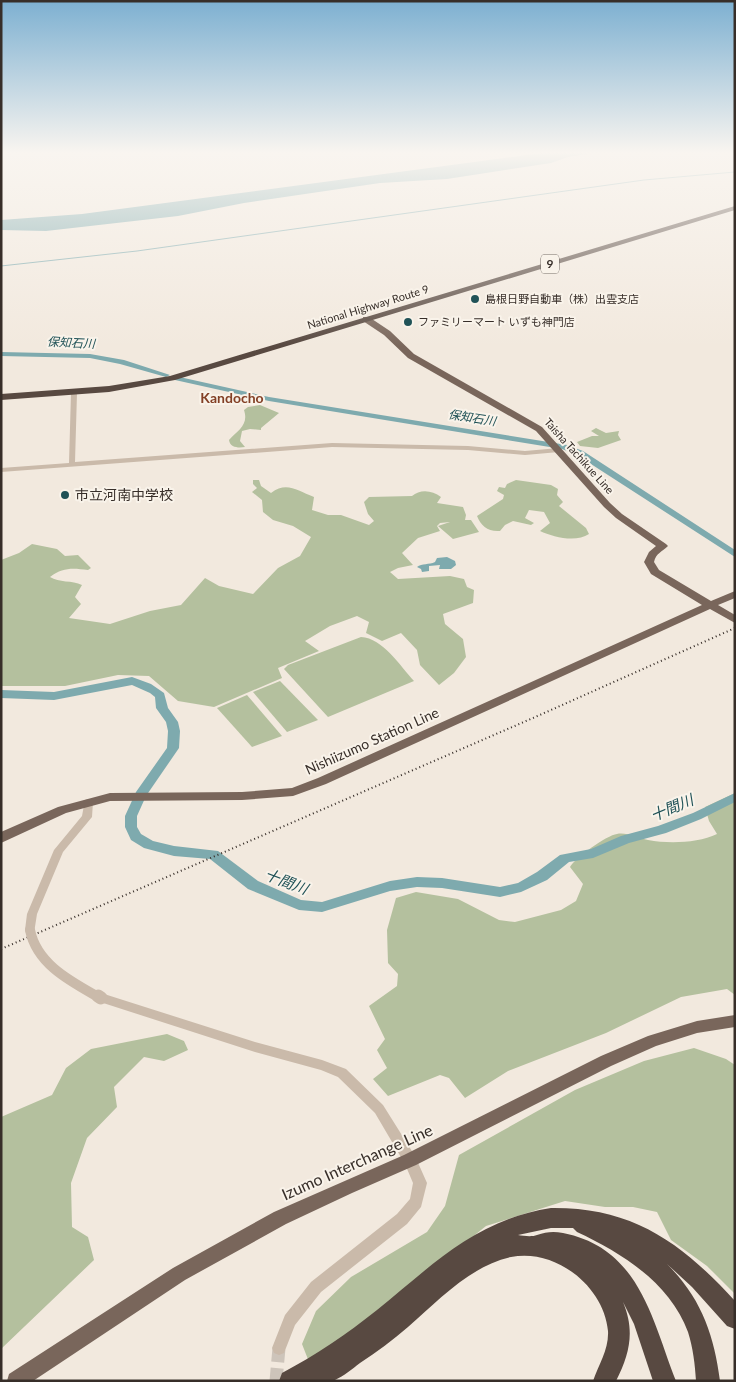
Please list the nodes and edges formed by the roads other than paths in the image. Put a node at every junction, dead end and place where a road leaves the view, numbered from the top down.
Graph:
1 (703, 217) edge
2 (366, 319) junction
3 (74, 393) junction
4 (1, 397) edge
5 (557, 447) junction
6 (72, 464) junction
7 (1, 470) edge
8 (735, 594) edge
9 (710, 605) junction
10 (735, 620) edge
11 (88, 802) junction
12 (1, 838) edge
13 (735, 1021) edge
14 (410, 1160) junction
15 (559, 1218) junction
16 (513, 1246) junction
17 (735, 1318) edge
18 (279, 1348) tunnel mouth
19 (16, 1381) edge
20 (290, 1381) edge
21 (313, 1381) edge
22 (604, 1381) edge
23 (665, 1381) edge
24 (708, 1381) edge

1 - 2 highway, National Highway Route 9 / 9
2 - 3 highway, National Highway Route 9 / 9
2 - 5 main road, Taisha Tachikue Line
3 - 4 highway, National Highway Route 9 / 9
3 - 6 street
5 - 6 street
5 - 9 main road, Taisha Tachikue Line
6 - 7 street
8 - 9 main road, Nishiizumo Station Line
9 - 10 main road, Taisha Tachikue Line
9 - 11 main road, Nishiizumo Station Line
11 - 12 main road, Nishiizumo Station Line
11 - 14 street, bridge
13 - 14 main road, Izumo Interchange Line
14 - 18 street
14 - 19 main road, Izumo Interchange Line
15 - 17 highway
15 - 20 highway
15 - 24 highway
16 - 21 highway
16 - 22 highway
16 - 23 highway

